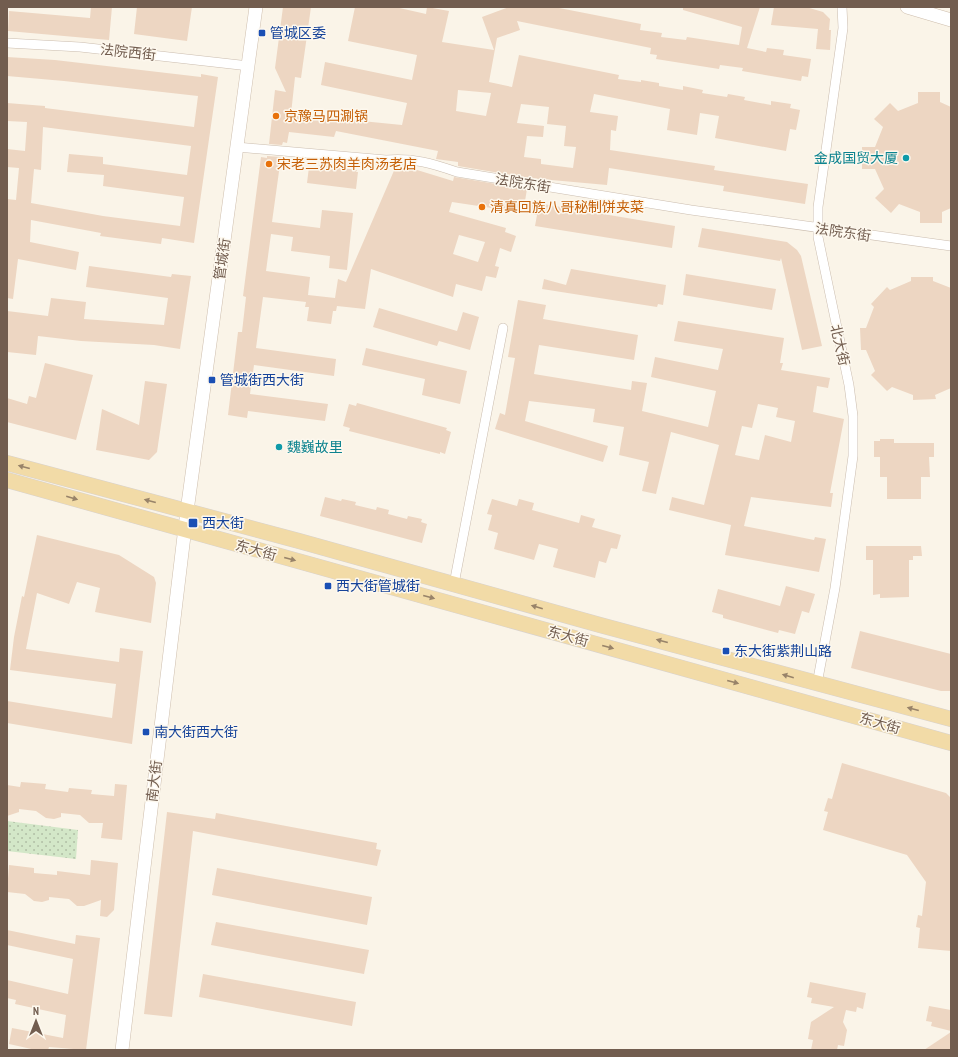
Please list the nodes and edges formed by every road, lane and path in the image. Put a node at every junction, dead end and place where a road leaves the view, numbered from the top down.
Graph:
1 (256, 7) edge
2 (842, 7) edge
3 (907, 7) edge
4 (951, 20) edge
5 (7, 43) edge
6 (249, 66) junction
7 (237, 147) junction
8 (818, 228) junction
9 (951, 246) edge
10 (504, 328) dead end
11 (7, 463) edge
12 (7, 480) edge
13 (187, 511) junction
14 (185, 530) junction
15 (454, 584) junction
16 (816, 684) junction
17 (951, 719) edge
18 (951, 744) edge
19 (122, 1050) edge

1 - 6 street, 管城街
2 - 8 street, 北大街
3 - 4 street
5 - 6 street, 法院西街
6 - 7 street, 管城街
7 - 8 street, 法院东街
7 - 13 street, 管城街
8 - 9 street, 法院东街
8 - 16 street, 北大街
10 - 15 street
13 -> 11 main road
12 -> 14 main road
13 - 14 street, 南大街
13 - 15 main road, 东大街
14 -> 18 main road, 东大街
14 - 19 street, 南大街
16 -> 15 main road, 东大街
17 -> 16 main road, 东大街

